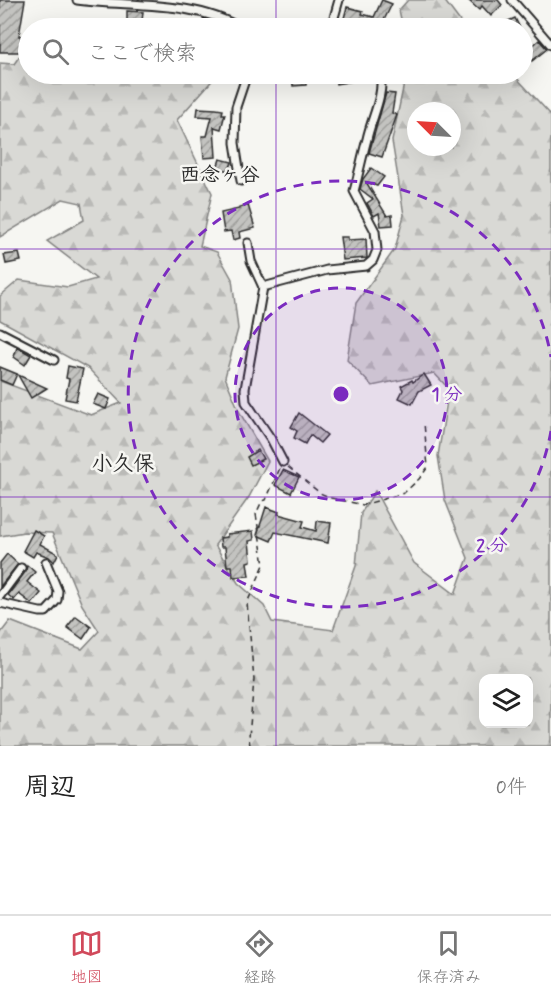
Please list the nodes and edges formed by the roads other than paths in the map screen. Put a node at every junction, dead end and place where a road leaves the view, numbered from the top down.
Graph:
1 (77, 0) edge
2 (339, 0) edge
3 (512, 0) edge
4 (217, 18) edge
5 (334, 18) edge
6 (528, 18) edge
7 (533, 24) edge
8 (551, 45) edge
9 (244, 84) edge
10 (381, 84) edge
11 (242, 181) dead end
12 (248, 243) dead end
13 (263, 287) junction
14 (0, 332) edge
15 (54, 360) dead end
16 (283, 462) road end
17 (46, 562) dead end
18 (21, 568) dead end
19 (0, 596) edge
20 (0, 603) edge

1 - 4 street
2 - 5 street
3 - 6 street
7 - 8 street
9 - 11 street
10 - 13 street
12 - 13 street
13 - 16 street
14 - 15 street
17 - 20 street
18 - 19 street

